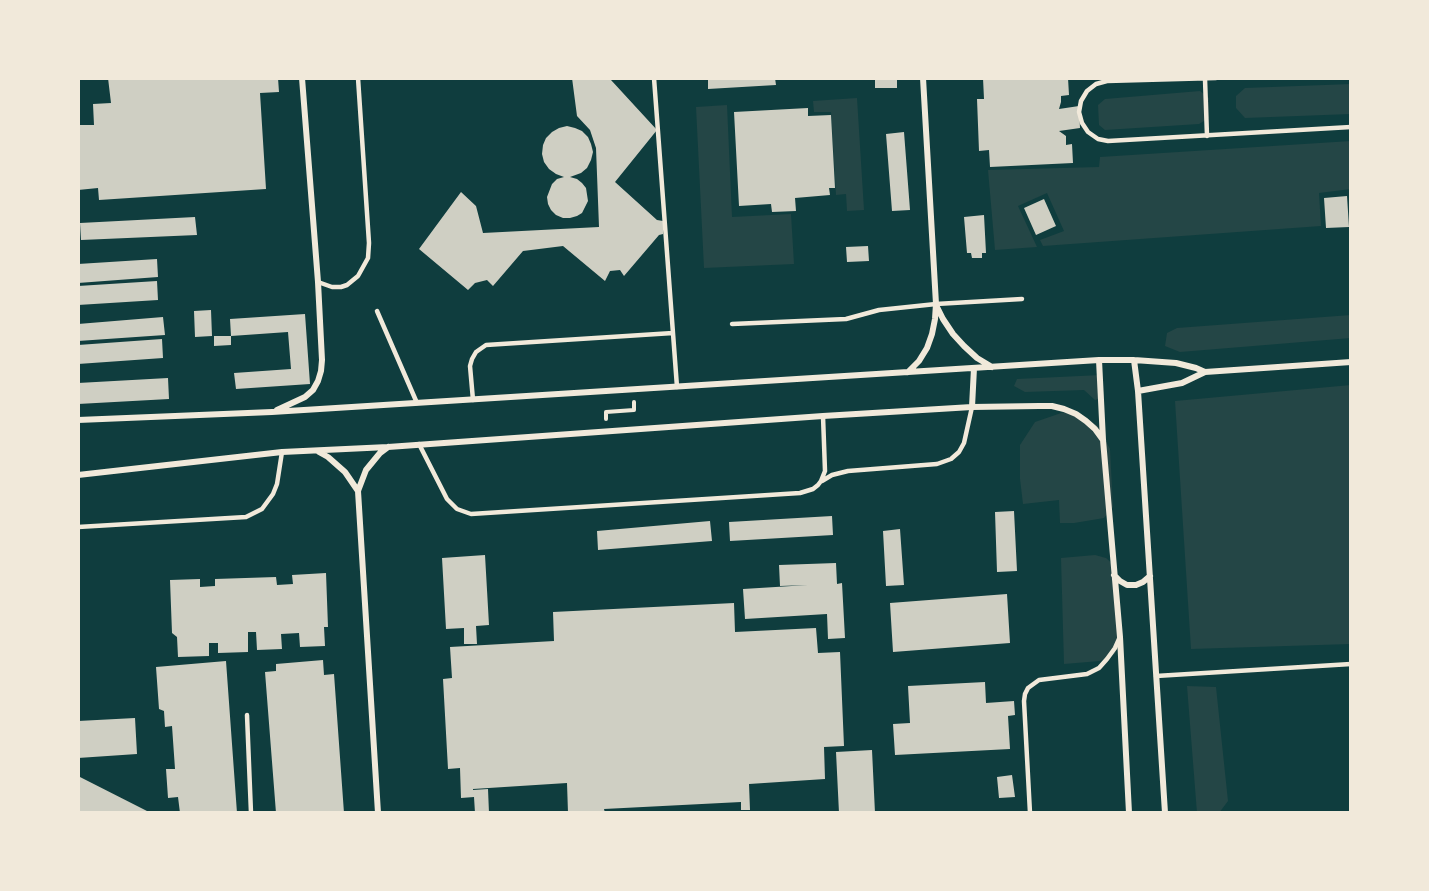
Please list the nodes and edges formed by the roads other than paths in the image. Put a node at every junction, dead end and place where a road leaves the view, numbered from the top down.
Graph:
1 (302, 78) edge
2 (358, 78) edge
3 (654, 78) edge
4 (923, 78) edge
5 (1216, 78) edge
6 (1205, 79) edge
7 (1351, 127) edge
8 (1207, 136) junction
9 (318, 282) junction
10 (1022, 299) dead end
11 (936, 304) junction
12 (377, 311) dead end
13 (732, 324) dead end
14 (673, 333) junction
15 (1099, 360) junction
16 (1134, 360) junction
17 (1351, 362) edge
18 (992, 367) junction
19 (974, 368) junction
20 (908, 372) junction
21 (1205, 372) junction
22 (677, 387) junction
23 (1138, 392) junction
24 (473, 400) junction
25 (417, 403) junction
26 (972, 407) junction
27 (272, 412) junction
28 (823, 416) junction
29 (78, 420) edge
30 (1103, 440) junction
31 (418, 444) junction
32 (388, 447) junction
33 (318, 451) junction
34 (282, 452) junction
35 (78, 475) edge
36 (818, 485) junction
37 (358, 491) junction
38 (78, 527) edge
39 (1114, 575) junction
40 (1150, 576) junction
41 (1120, 637) junction
42 (1351, 664) edge
43 (1156, 676) junction
44 (247, 715) dead end
45 (251, 813) edge
46 (378, 813) edge
47 (1030, 813) edge
48 (1129, 813) edge
49 (1165, 813) edge

1 - 9 street
2 - 9 lane
3 - 14 lane
4 - 11 street
5 - 6 lane
6 - 8 lane
6 - 8 lane
7 - 8 lane
9 - 27 street
10 - 11 lane
11 - 13 lane
11 - 18 street
11 - 20 street
12 - 25 lane
14 - 22 lane
14 - 24 lane
15 - 16 street
15 - 18 street
15 - 30 street
16 - 21 street
16 - 23 street
17 - 21 street
18 - 19 street
19 - 20 street
19 - 26 street
20 - 22 street
21 - 23 street
22 - 24 street
23 - 40 street
24 - 25 street
25 - 27 street
26 - 28 street
26 - 30 street
26 - 36 lane
27 - 29 street
28 - 31 street
28 - 36 lane
30 - 39 street
31 - 32 street
31 - 36 lane
32 - 33 street
32 - 37 street
33 - 34 street
33 - 37 street
34 - 35 street
34 - 38 lane
37 - 46 street
39 - 40 street
39 - 41 street
40 - 43 street
41 - 47 lane
41 - 48 street
42 - 43 lane
43 - 49 street
44 - 45 lane

